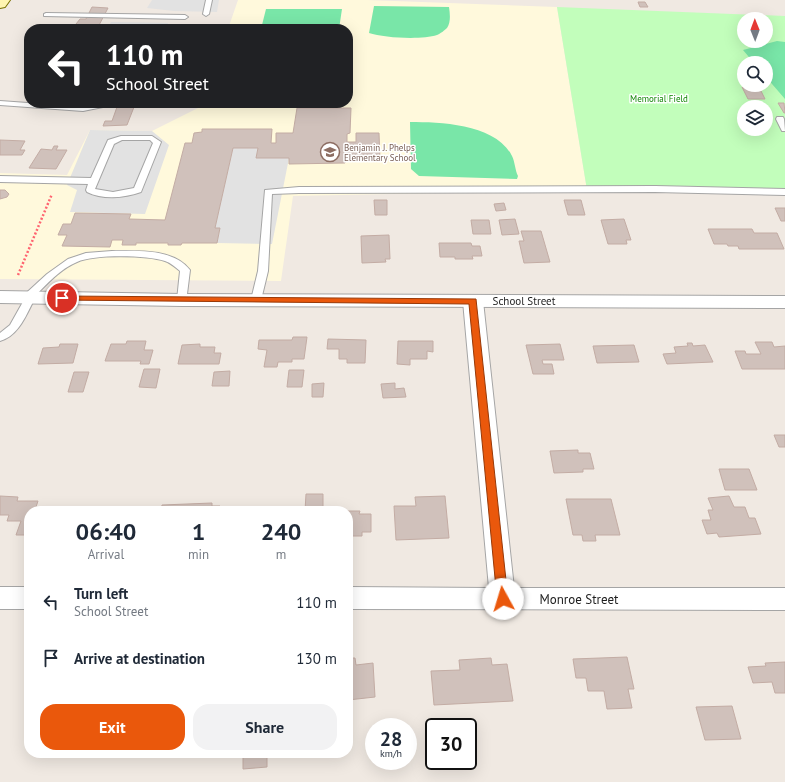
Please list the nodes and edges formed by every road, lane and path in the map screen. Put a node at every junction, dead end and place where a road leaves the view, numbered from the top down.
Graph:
1 (3, 0) edge
2 (209, 0) edge
3 (0, 4) edge
4 (206, 14) dead end
5 (46, 15) dead end
6 (185, 17) dead end
7 (0, 103) edge
8 (24, 105) edge
9 (69, 108) edge
10 (88, 108) edge
11 (780, 119) dead end
12 (785, 128) edge
13 (0, 179) edge
14 (58, 180) junction
15 (93, 181) junction
16 (785, 192) edge
17 (18, 276) dead end
18 (0, 297) edge
19 (28, 298) junction
20 (182, 300) junction
21 (256, 300) junction
22 (473, 301) junction
23 (785, 302) edge
24 (0, 338) edge
25 (0, 598) edge
26 (24, 598) edge
27 (353, 598) edge
28 (503, 599) junction
29 (785, 600) edge

1 - 3 main road
2 - 4 lane
5 - 6 lane
7 - 8 lane
9 - 10 lane
11 - 12 lane
13 - 14 lane
14 - 15 lane
14 - 17 path
15 - 15 lane
16 - 21 lane
18 - 19 street, School Street
19 - 20 street, School Street
19 - 20 lane
19 - 24 lane
20 - 21 street, School Street
21 - 22 street, School Street
22 - 23 street, School Street
22 - 28 street
25 - 26 street
27 - 28 street, Monroe Street
28 - 29 street, Monroe Street

